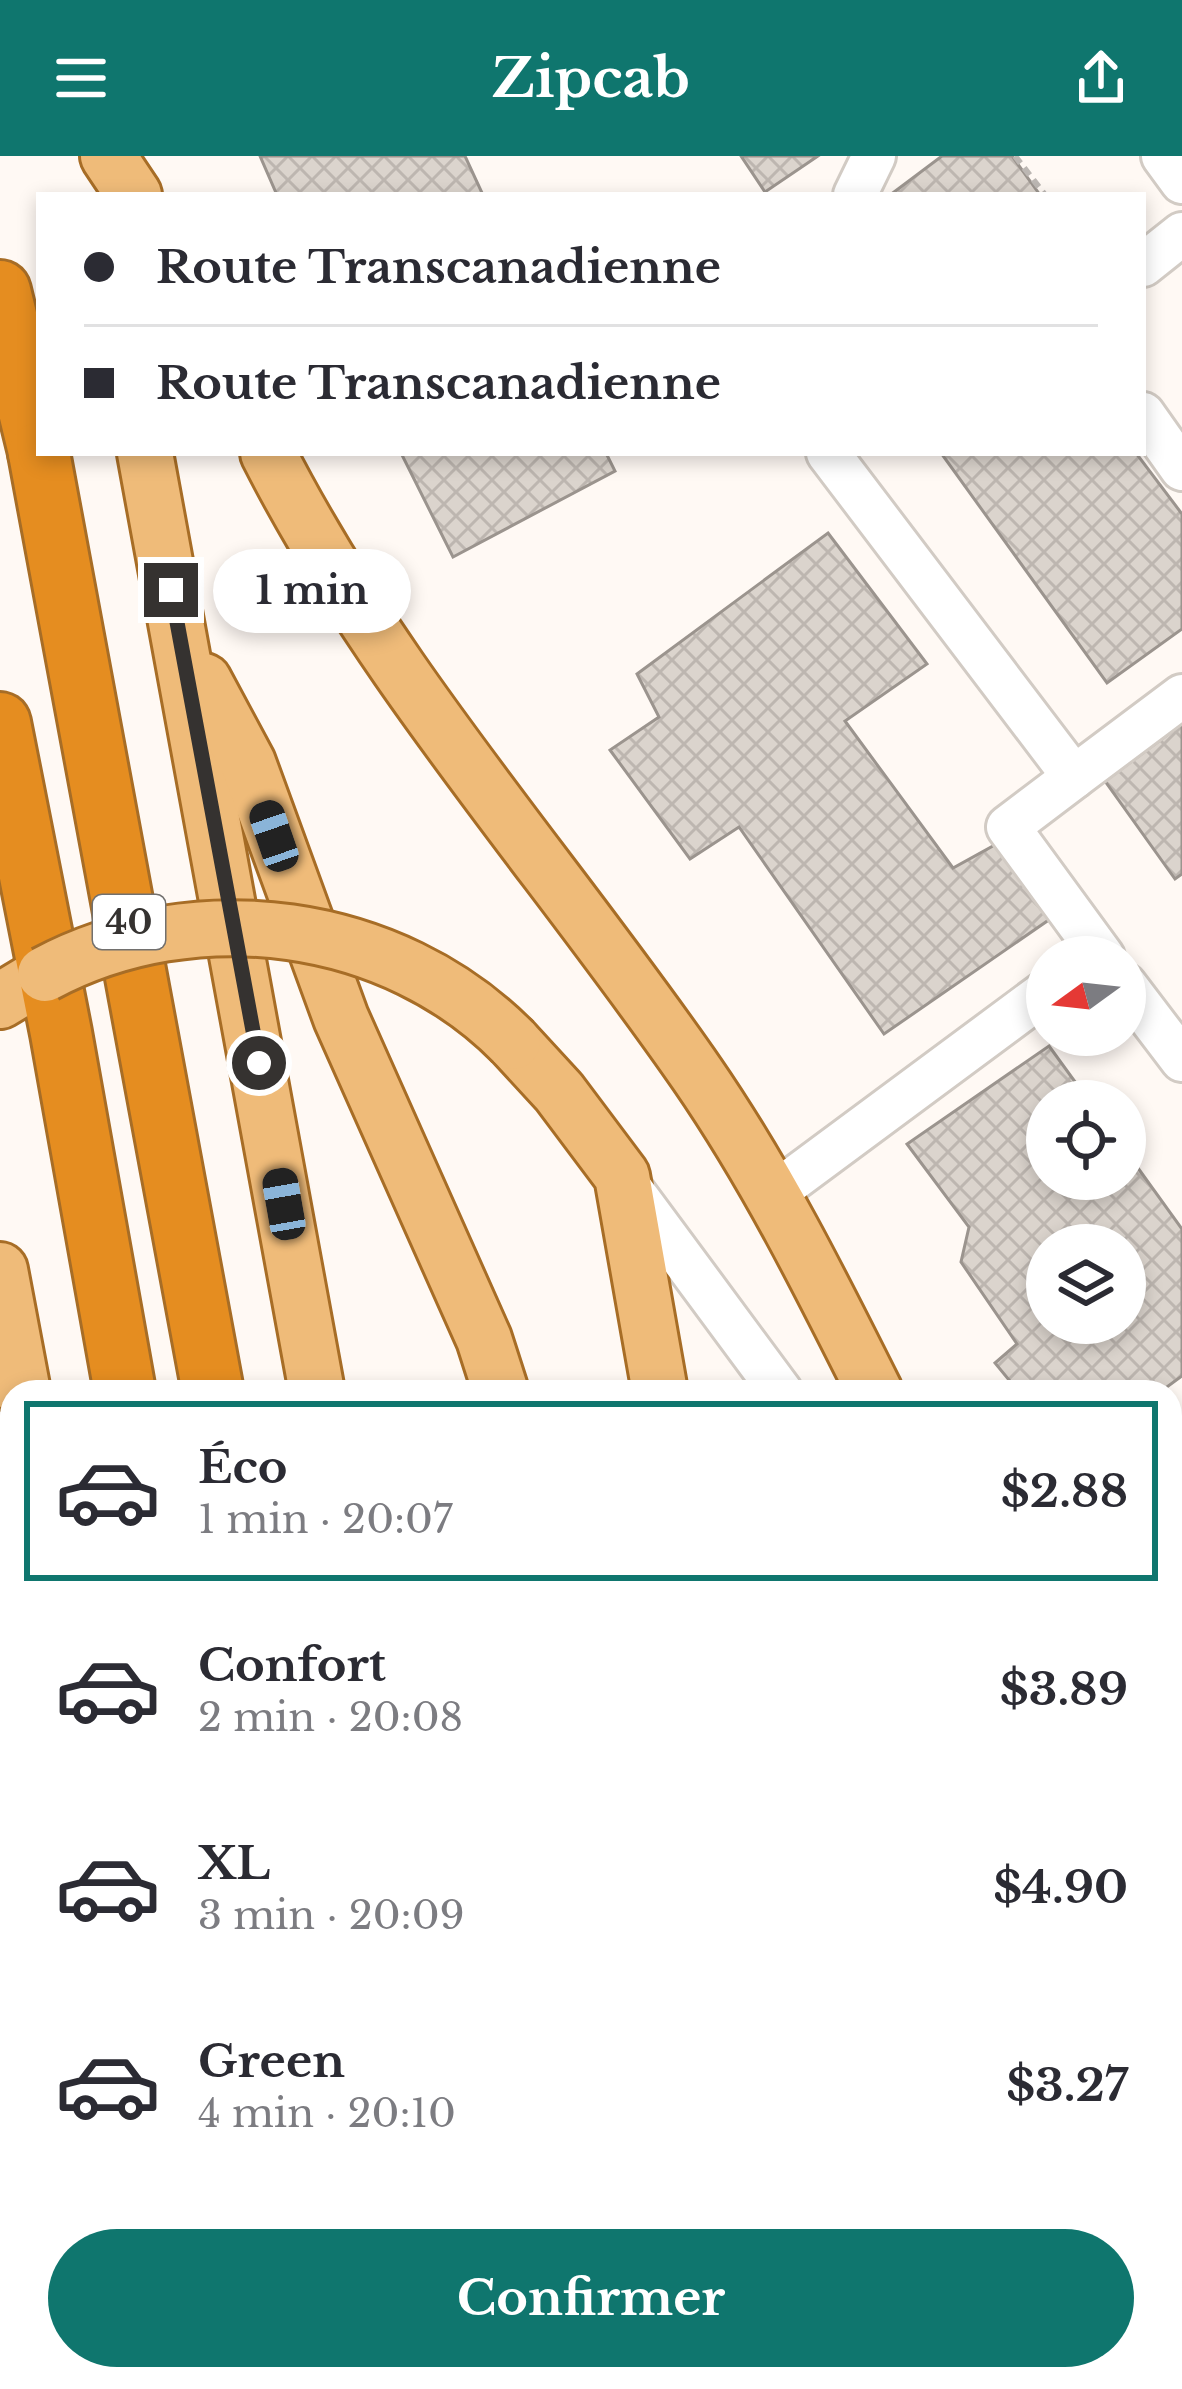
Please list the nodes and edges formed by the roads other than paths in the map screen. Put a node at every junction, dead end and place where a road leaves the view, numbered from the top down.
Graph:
1 (86, 156) edge
2 (108, 156) edge
3 (874, 156) edge
4 (1163, 156) edge
5 (1182, 182) edge
6 (92, 192) edge
7 (132, 192) edge
8 (856, 192) edge
9 (1182, 235) edge
10 (1146, 263) edge
11 (0, 291) edge
12 (1146, 418) edge
13 (36, 440) edge
14 (40, 456) edge
15 (146, 456) edge
16 (270, 456) edge
17 (830, 456) edge
18 (1182, 469) edge
19 (180, 635) junction
20 (1182, 696) edge
21 (0, 723) edge
22 (1074, 777) junction
23 (1086, 936) edge
24 (0, 1000) edge
25 (1026, 1007) edge
26 (1146, 1015) edge
27 (1182, 1060) edge
28 (622, 1176) junction
29 (772, 1195) junction
30 (0, 1270) edge
31 (21, 1380) edge
32 (123, 1380) edge
33 (211, 1380) edge
34 (315, 1380) edge
35 (497, 1380) edge
36 (658, 1380) edge
37 (772, 1380) edge
38 (869, 1380) edge

1 - 6 main road
2 - 7 main road
3 - 8 street
4 - 5 street
9 - 10 street
11 - 13 highway, 40
12 - 18 street
14 - 33 highway, 40
15 - 19 main road
16 - 29 main road
17 - 22 street
19 - 34 main road
19 - 35 main road
20 - 22 street
21 - 32 highway, 40
22 - 23 street
24 - 28 main road, bridge
25 - 29 street
26 - 27 street
28 - 36 main road
28 - 37 street
29 - 38 main road
30 - 31 main road

